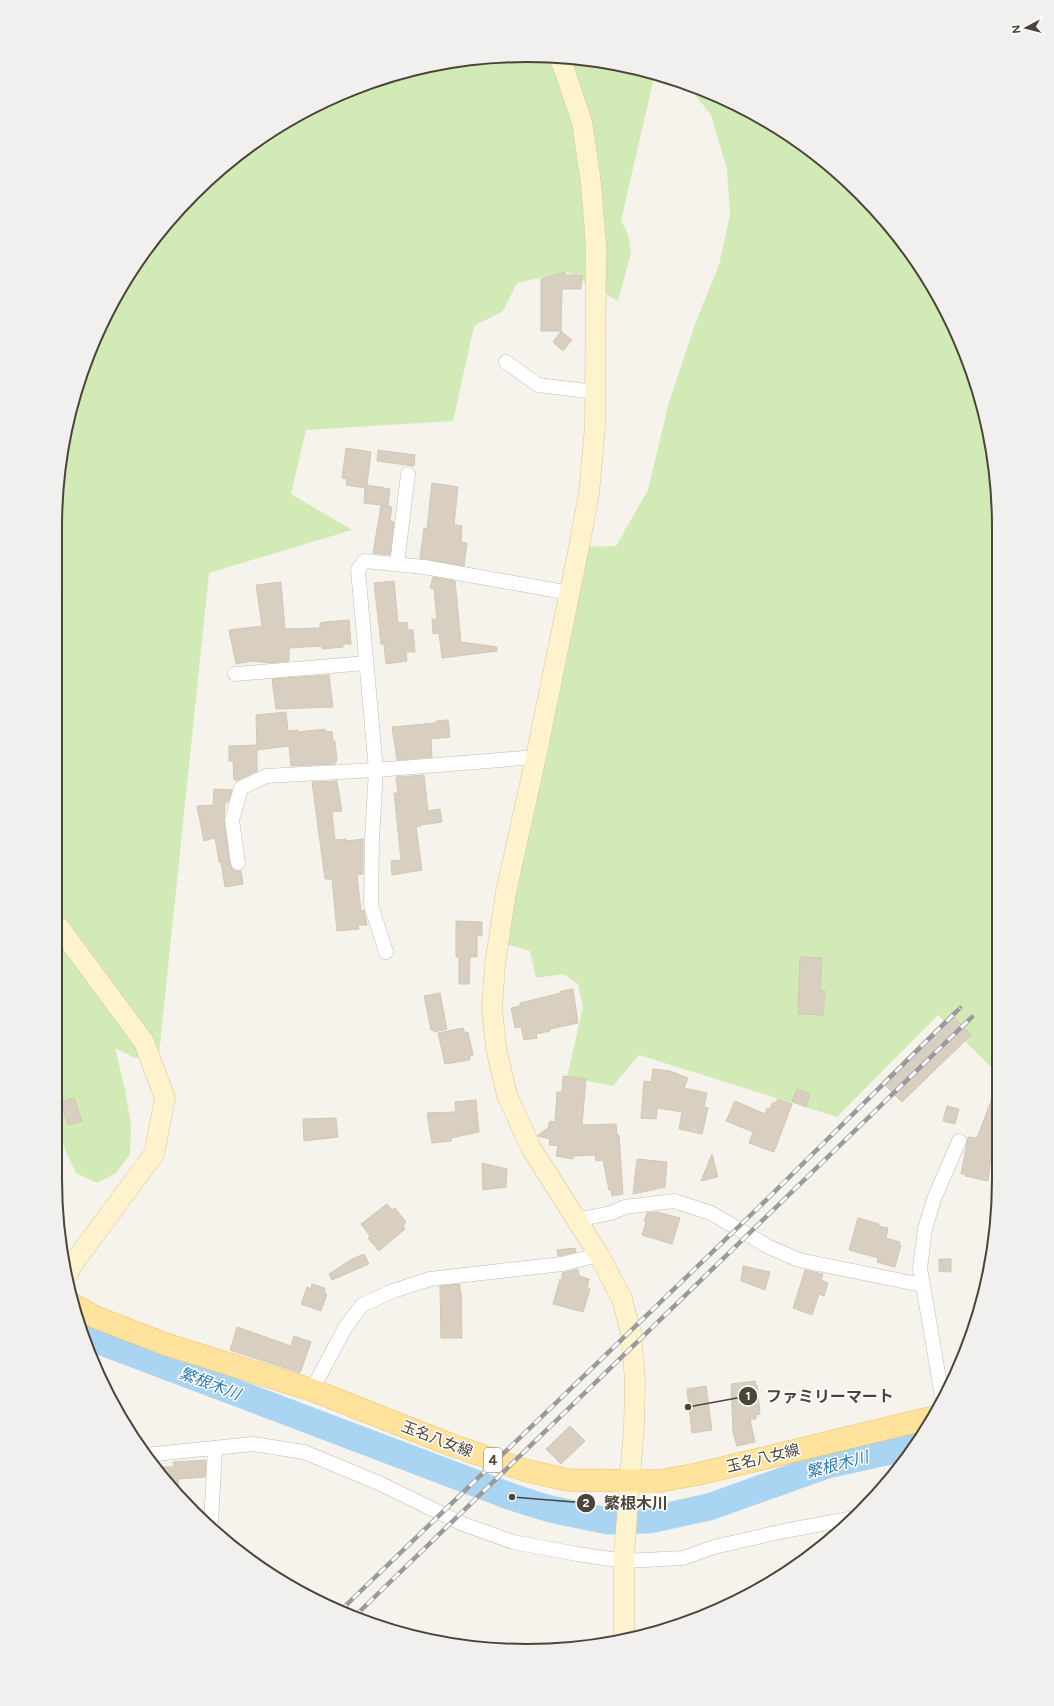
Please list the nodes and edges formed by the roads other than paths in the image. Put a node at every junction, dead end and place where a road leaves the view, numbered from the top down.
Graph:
1 (561, 63) edge
2 (506, 362) dead end
3 (595, 392) junction
4 (408, 474) dead end
5 (397, 564) junction
6 (570, 593) junction
7 (366, 663) junction
8 (235, 674) dead end
9 (536, 757) junction
10 (376, 770) junction
11 (238, 863) dead end
12 (62, 931) edge
13 (386, 952) dead end
14 (959, 1141) dead end
15 (576, 1220) junction
16 (599, 1255) junction
17 (71, 1268) edge
18 (922, 1285) junction
19 (81, 1309) edge
20 (312, 1390) junction
21 (941, 1391) edge
22 (925, 1419) edge
23 (215, 1448) junction
24 (152, 1454) edge
25 (630, 1490) junction
26 (843, 1520) edge
27 (211, 1521) edge
28 (624, 1558) junction
29 (624, 1634) edge

1 - 3 street
2 - 3 street
3 - 6 street
4 - 5 street
5 - 6 street
5 - 7 street
6 - 9 street
7 - 8 street
7 - 10 street
9 - 10 street
9 - 15 street
10 - 11 street
10 - 13 street
12 - 17 street
14 - 18 street
15 - 16 street
15 - 18 street
16 - 20 street
16 - 25 street
18 - 21 street
19 - 20 main road, 玉名八女線 / 4
20 - 25 main road, 玉名八女線 / 4
22 - 25 main road, 玉名八女線 / 4
23 - 24 street
23 - 27 street
23 - 28 street
25 - 28 street
26 - 28 street
28 - 29 street

